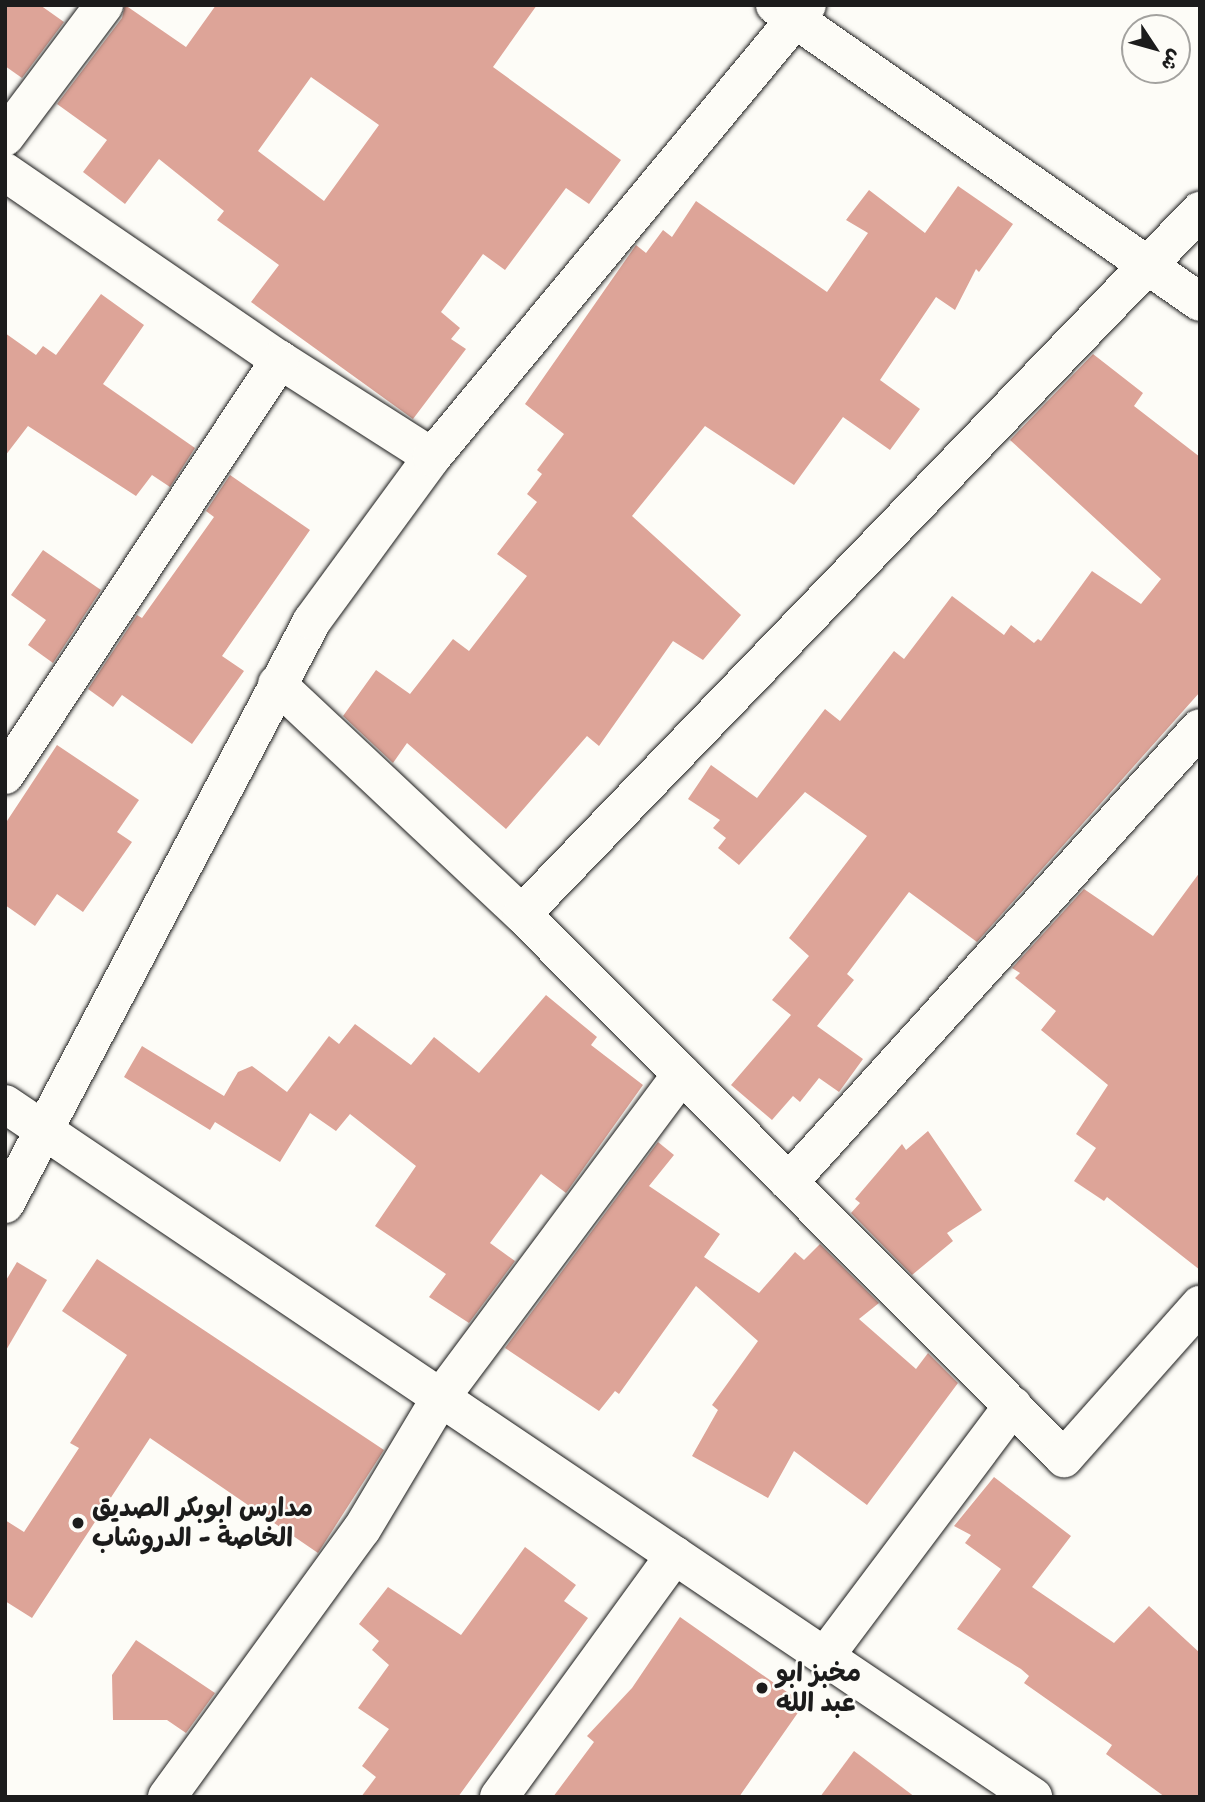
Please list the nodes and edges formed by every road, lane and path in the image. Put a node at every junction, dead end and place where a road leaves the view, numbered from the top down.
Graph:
1 (104, 5) edge
2 (793, 10) edge
3 (5, 137) edge
4 (5, 172) edge
5 (1200, 211) edge
6 (1147, 264) junction
7 (1200, 302) edge
8 (281, 360) junction
9 (432, 457) junction
10 (277, 684) junction
11 (1200, 728) edge
12 (5, 775) edge
13 (522, 914) junction
14 (682, 1074) junction
15 (5, 1104) edge
16 (45, 1129) junction
17 (789, 1182) junction
18 (5, 1204) edge
19 (1200, 1305) edge
20 (441, 1397) junction
21 (1013, 1406) junction
22 (675, 1555) junction
23 (825, 1656) junction
24 (1022, 1794) edge
25 (167, 1797) edge
26 (499, 1797) edge

1 - 3 street
2 - 6 street
2 - 9 street
4 - 8 street
5 - 6 street
6 - 7 street
6 - 13 street
8 - 9 street
8 - 12 street
9 - 10 street
10 - 13 street
10 - 16 street
11 - 17 street
13 - 14 street
14 - 17 street
14 - 20 street
15 - 16 street
16 - 18 street
16 - 20 street
17 - 21 street
19 - 21 street
20 - 22 street
20 - 25 street
21 - 23 street
22 - 23 street
22 - 26 street
23 - 24 street

